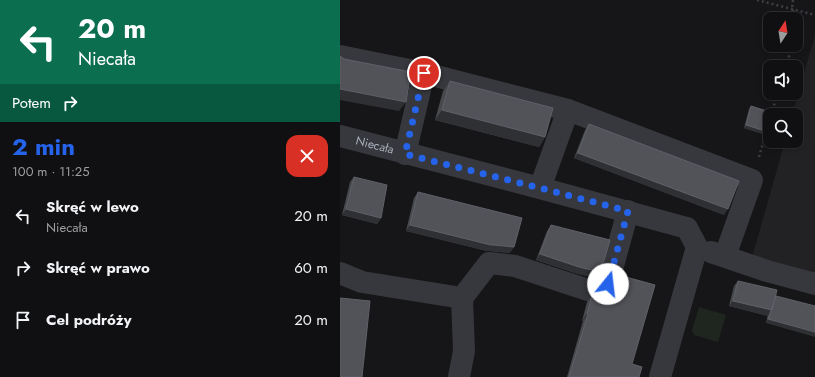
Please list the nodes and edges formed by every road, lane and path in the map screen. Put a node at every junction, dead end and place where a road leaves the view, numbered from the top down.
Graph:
1 (757, 0) edge
2 (793, 0) edge
3 (792, 8) junction
4 (793, 12) edge
5 (815, 15) edge
6 (340, 56) edge
7 (424, 73) junction
8 (568, 110) junction
9 (340, 136) edge
10 (763, 143) edge
11 (405, 154) junction
12 (752, 180) junction
13 (540, 188) junction
14 (628, 211) junction
15 (697, 247) junction
16 (725, 256) junction
17 (340, 274) edge
18 (815, 284) edge
19 (462, 298) junction
20 (459, 377) edge
21 (660, 377) edge

1 - 3 path
2 - 3 path
3 - 4 path
3 - 5 path
6 - 7 street
7 - 8 street
7 - 11 street
8 - 12 street
8 - 13 street
9 - 11 street, Niecała
10 - 12 path
11 - 13 street, Niecała
12 - 16 street
13 - 14 street, Niecała
14 - 15 street, Niecała
14 - 19 street
15 - 16 street
15 - 21 street
16 - 18 street
17 - 19 street
19 - 20 street

